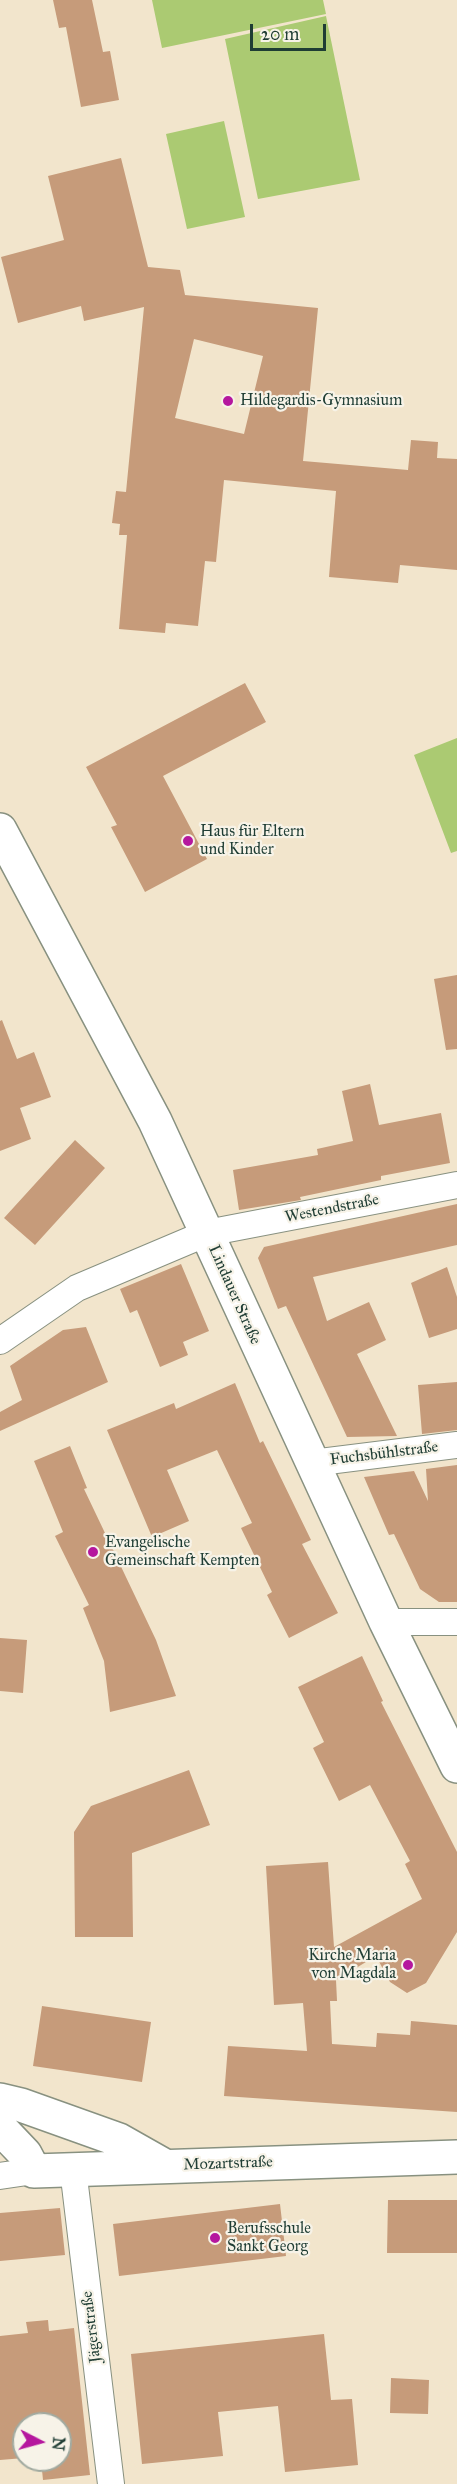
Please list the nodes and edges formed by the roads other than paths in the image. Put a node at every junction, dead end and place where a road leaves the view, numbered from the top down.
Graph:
1 (0, 830) edge
2 (457, 1185) edge
3 (207, 1233) junction
4 (0, 1341) edge
5 (457, 1444) edge
6 (312, 1463) junction
7 (386, 1622) junction
8 (457, 1622) edge
9 (457, 1766) edge
10 (0, 2100) edge
11 (0, 2130) edge
12 (457, 2157) edge
13 (165, 2166) junction
14 (73, 2169) junction
15 (34, 2171) junction
16 (0, 2176) edge
17 (111, 2484) edge

1 - 3 street, Lindauer Straße
2 - 3 street, Westendstraße
3 - 4 street, Westendstraße
3 - 6 street, Lindauer Straße
5 - 6 street, Fuchsbühlstraße
6 - 7 street, Lindauer Straße
7 - 8 street
7 - 9 street, Lindauer Straße
10 - 13 street
11 - 15 street
12 - 13 street, Mozartstraße
13 - 14 street, Mozartstraße
14 - 15 street, Mozartstraße
14 - 17 street, Jägerstraße
15 - 16 street, Mozartstraße

